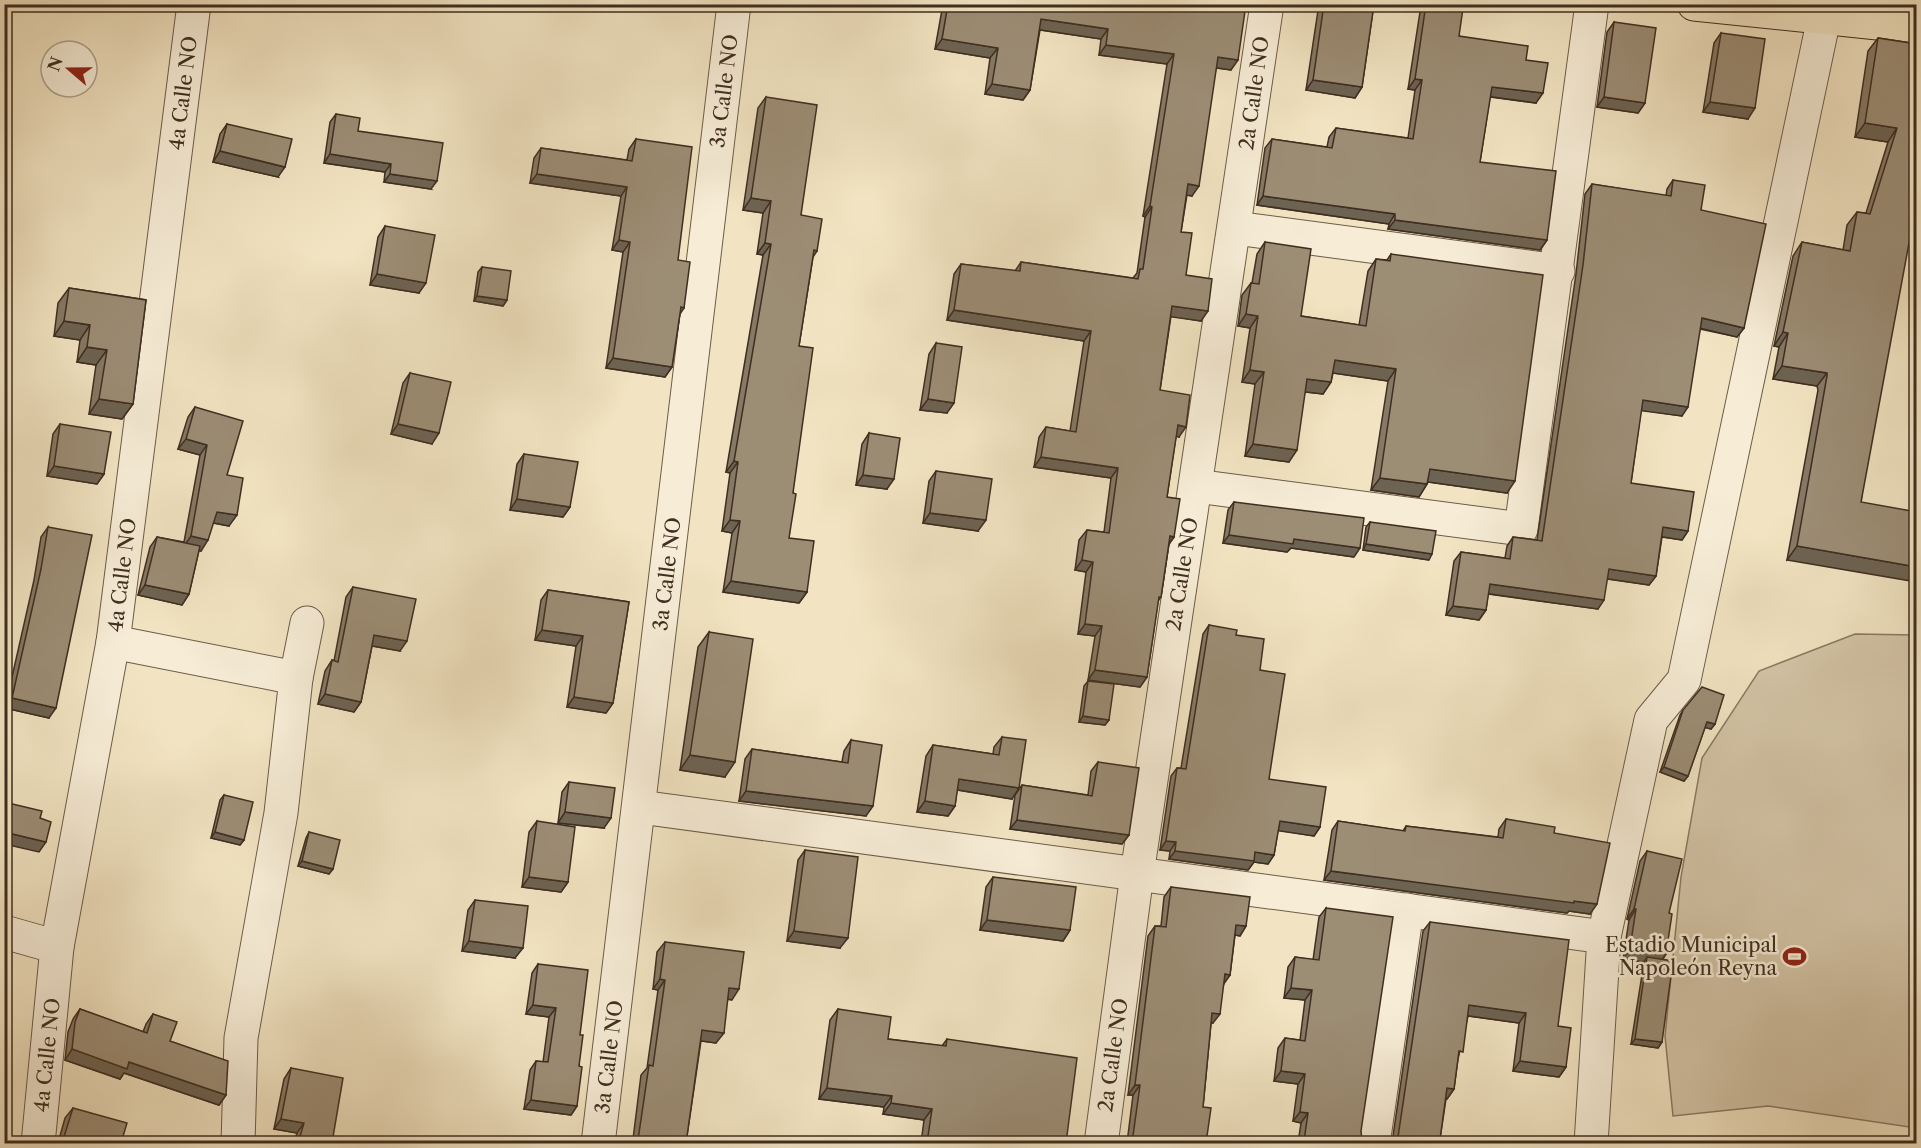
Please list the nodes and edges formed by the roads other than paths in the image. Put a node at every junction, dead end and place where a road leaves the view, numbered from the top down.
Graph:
1 (194, 4) edge
2 (734, 4) edge
3 (1267, 4) edge
4 (1592, 4) edge
5 (1703, 5) edge
6 (1824, 18) junction
7 (1917, 27) edge
8 (1235, 228) junction
9 (1558, 272) junction
10 (1196, 486) junction
11 (307, 623) dead end
12 (113, 642) junction
13 (297, 678) junction
14 (640, 807) junction
15 (1137, 874) junction
16 (1407, 910) junction
17 (4, 932) edge
18 (1604, 937) junction
19 (57, 947) junction
20 (38, 1143) edge
21 (238, 1143) edge
22 (598, 1143) edge
23 (1101, 1143) edge
24 (1373, 1143) edge
25 (1590, 1143) edge

1 - 12 street, 4a Calle NO
2 - 14 street, 3a Calle NO
3 - 8 street, 2a Calle NO
4 - 9 street
5 - 6 highway
6 - 7 highway
6 - 18 street
8 - 9 street
8 - 10 street, 2a Calle NO
9 - 10 street
10 - 15 street, 2a Calle NO
11 - 13 street
12 - 13 street
12 - 19 street, 4a Calle NO
13 - 21 street
14 - 15 street
14 - 22 street, 3a Calle NO
15 - 16 street
15 - 23 street, 2a Calle NO
16 - 18 street
16 - 24 street
17 - 19 street
18 - 25 street
19 - 20 street, 4a Calle NO

